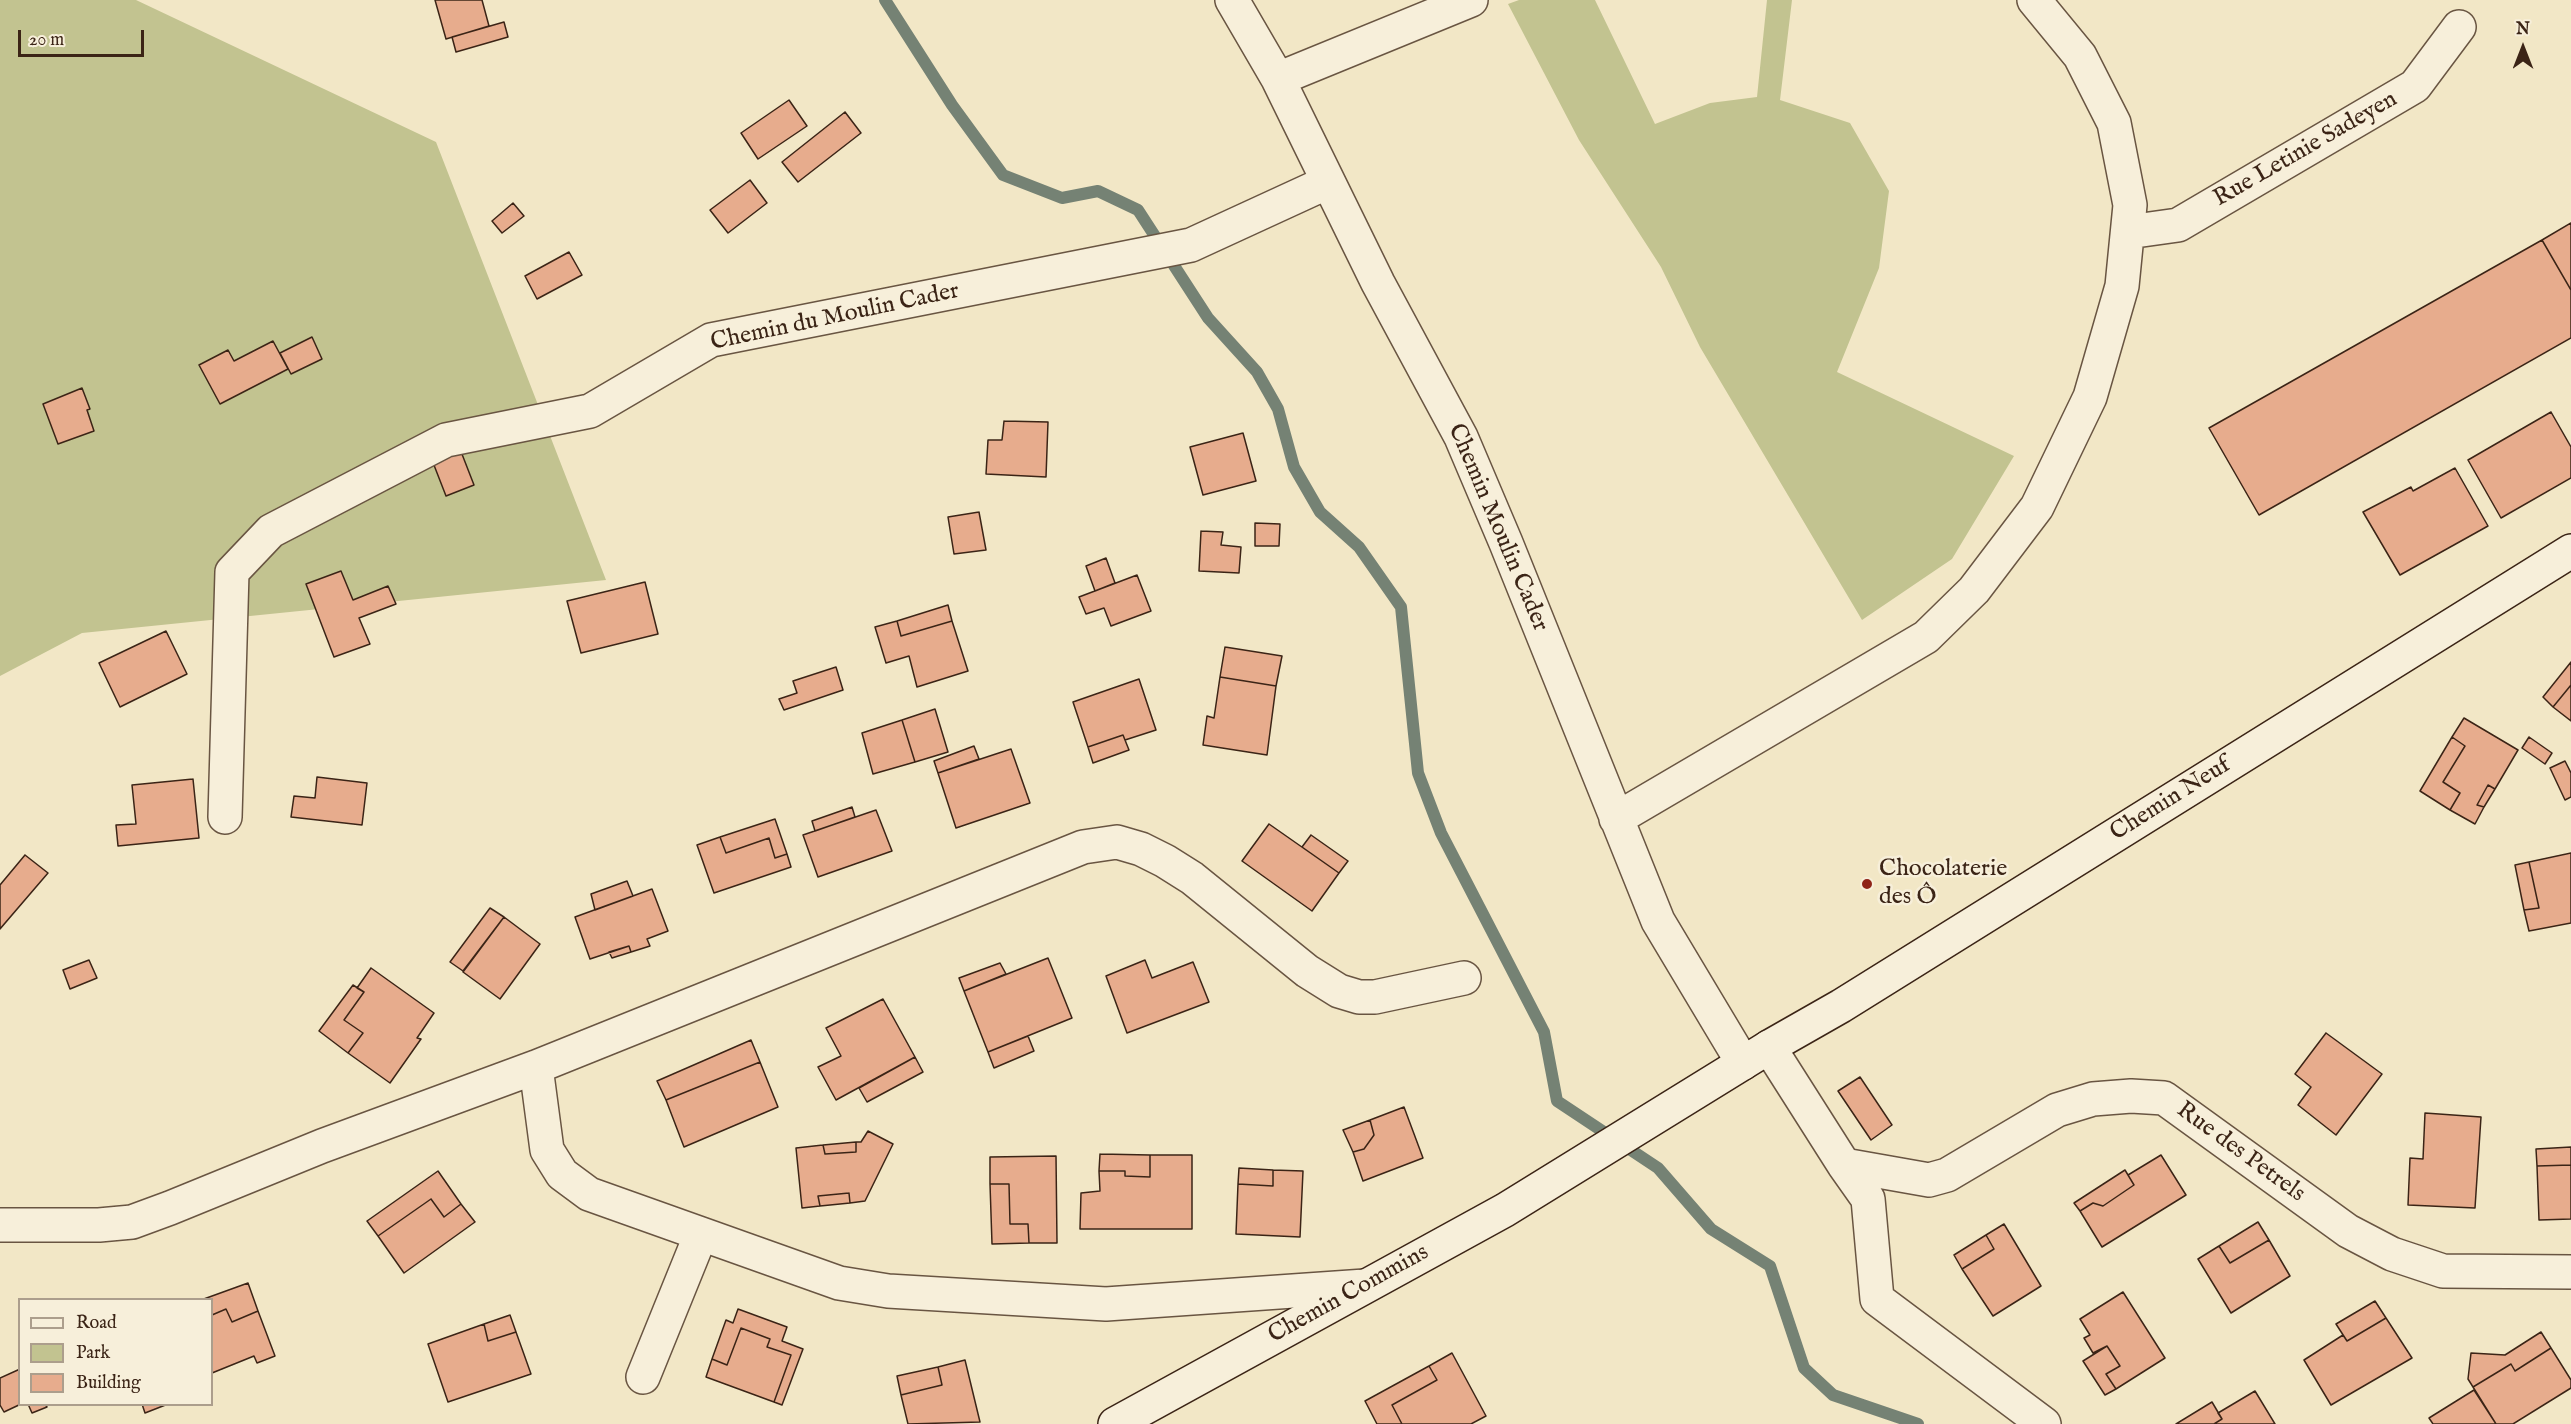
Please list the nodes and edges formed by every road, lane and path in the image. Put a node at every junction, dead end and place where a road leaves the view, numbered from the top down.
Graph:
1 (1232, 0) edge
2 (1471, 0) edge
3 (2034, 0) edge
4 (2459, 27) dead end
5 (1278, 79) junction
6 (1328, 182) junction
7 (2128, 232) junction
8 (2571, 551) edge
9 (225, 817) dead end
10 (1616, 819) junction
11 (1464, 978) dead end
12 (1756, 1055) junction
13 (536, 1067) junction
14 (1582, 1164) joint
15 (1844, 1165) junction
16 (0, 1225) edge
17 (701, 1234) junction
18 (2571, 1272) edge
19 (1365, 1286) junction
20 (643, 1377) dead end
21 (1114, 1424) edge
22 (2044, 1424) edge

1 - 5 street, Chemin Moulin Cader
2 - 5 street
3 - 7 street
4 - 7 street, Rue Letinie Sadeyen
5 - 6 street, Chemin Moulin Cader
6 - 9 street, Chemin du Moulin Cader
6 - 10 street, Chemin Moulin Cader
7 - 10 street
8 - 12 street, Chemin Neuf
10 - 12 street, Chemin Moulin Cader
11 - 13 street
12 - 14 street, Chemin Neuf
12 - 15 street
13 - 16 street
13 - 17 street
14 - 19 street, Chemin Commins
15 - 18 street, Rue des Petrels
15 - 22 street
17 - 19 street
17 - 20 street
19 - 21 street, Chemin Commins

